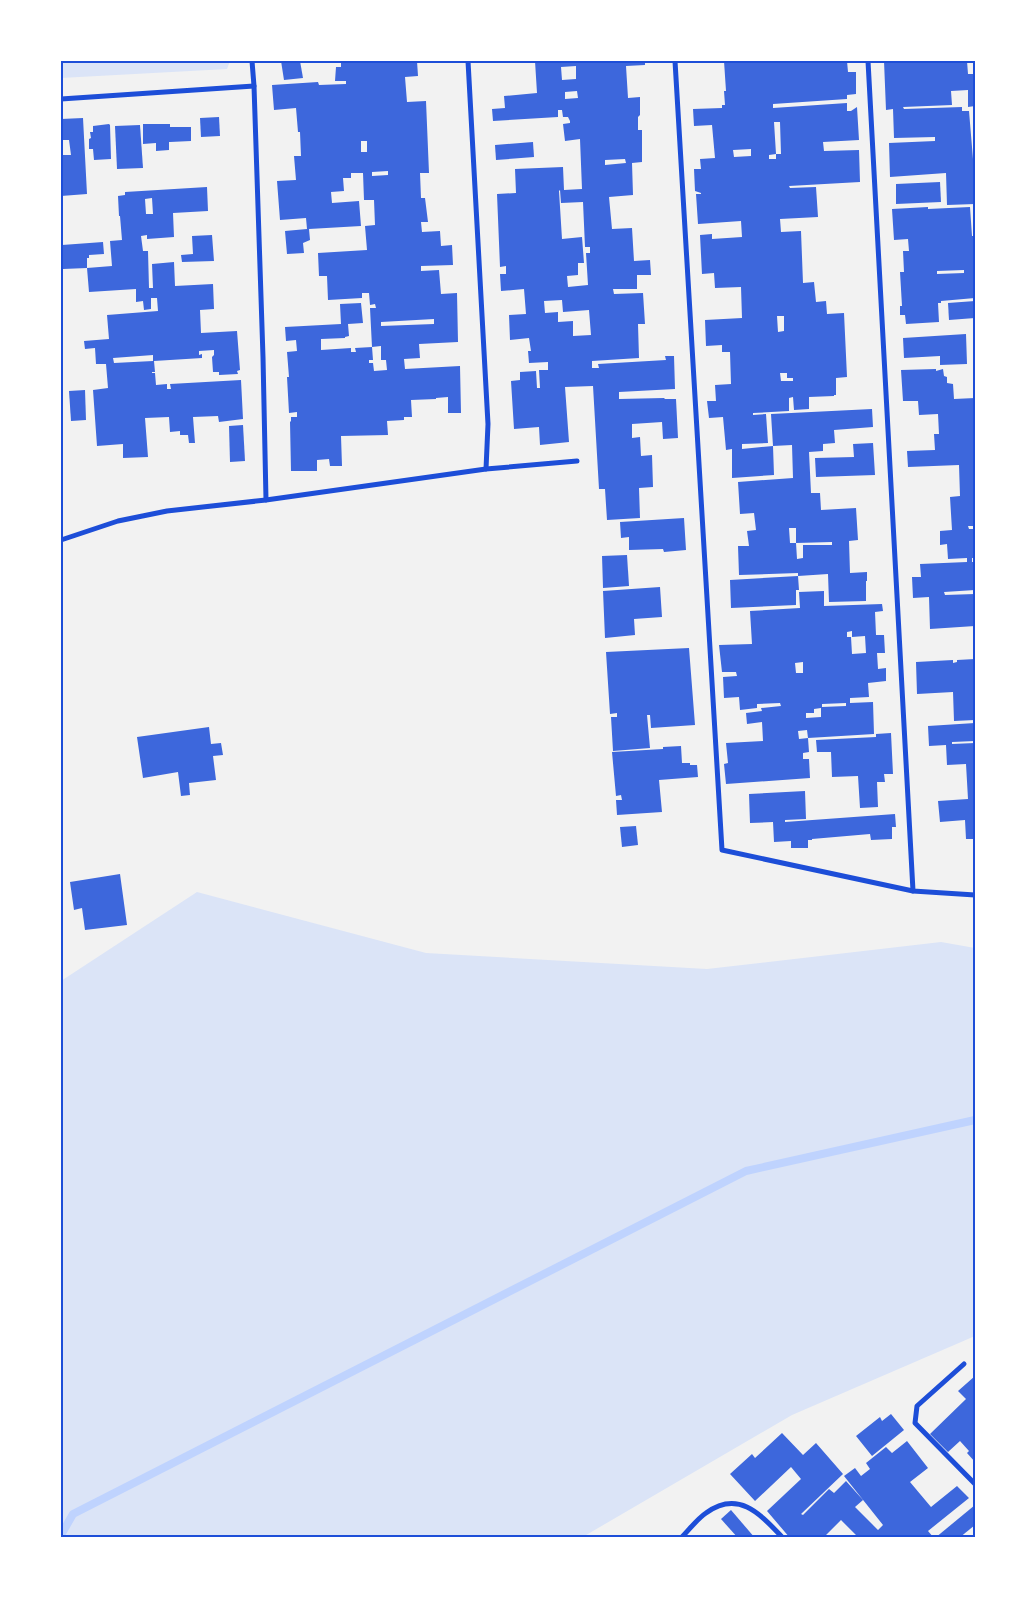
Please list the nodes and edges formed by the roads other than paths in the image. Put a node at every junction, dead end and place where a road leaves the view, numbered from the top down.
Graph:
1 (252, 61) edge
2 (468, 61) edge
3 (675, 61) edge
4 (868, 61) edge
5 (254, 86) junction
6 (61, 100) edge
7 (577, 461) dead end
8 (486, 469) junction
9 (266, 500) junction
10 (61, 540) edge
11 (913, 891) junction
12 (975, 895) edge
13 (964, 1364) dead end
14 (975, 1484) edge
15 (681, 1538) edge
16 (783, 1538) edge

1 - 5 street
2 - 8 street
3 - 11 street
4 - 11 street
5 - 6 street
5 - 9 street
7 - 8 street
8 - 9 street
9 - 10 street
11 - 12 street
13 - 14 street
15 - 16 street

